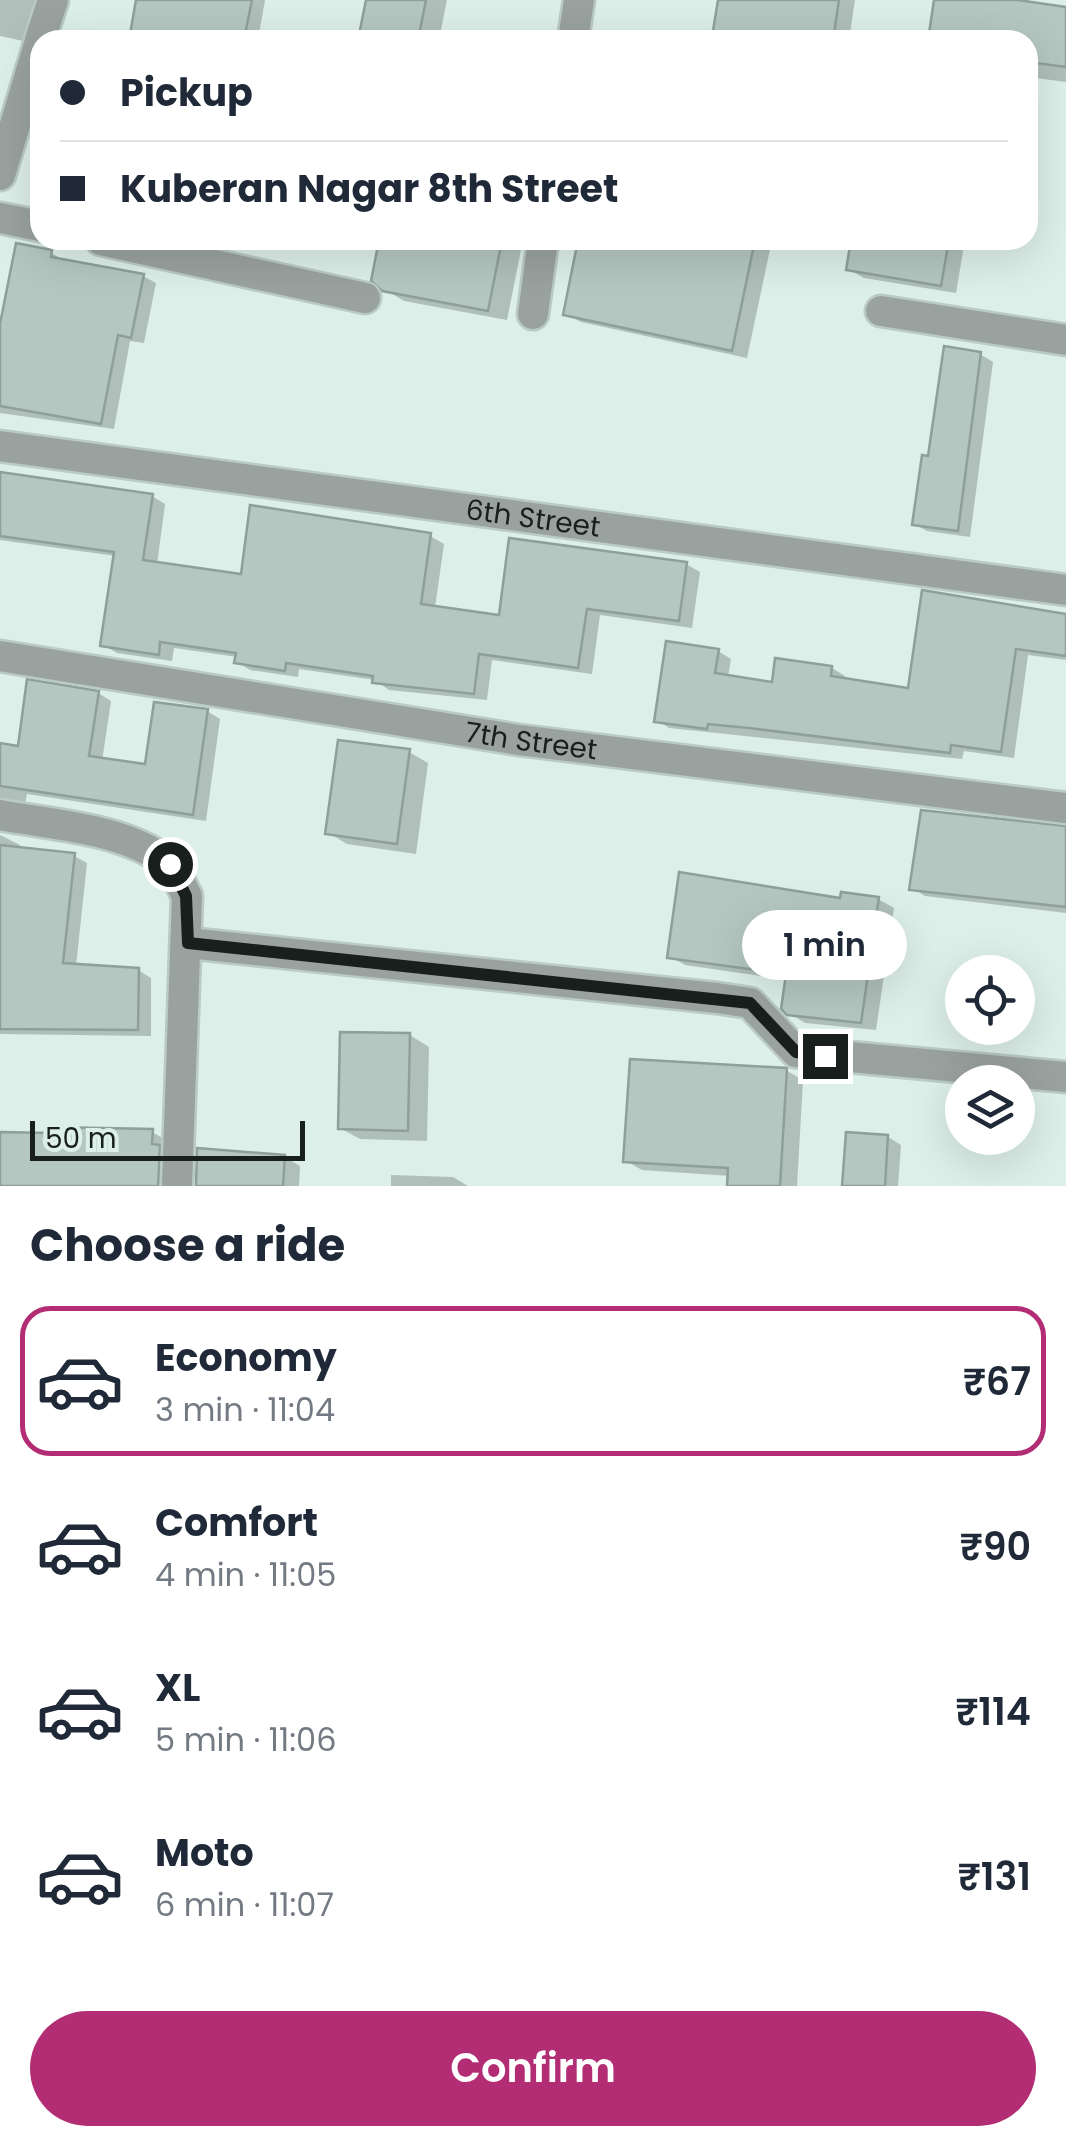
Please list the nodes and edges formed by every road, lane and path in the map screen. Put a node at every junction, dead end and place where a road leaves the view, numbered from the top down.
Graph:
1 (52, 0) edge
2 (579, 0) edge
3 (43, 30) edge
4 (574, 30) edge
5 (30, 71) edge
6 (2, 156) edge
7 (0, 218) edge
8 (30, 224) edge
9 (147, 250) edge
10 (543, 250) edge
11 (365, 298) dead end
12 (881, 310) dead end
13 (533, 314) dead end
14 (1066, 340) edge
15 (0, 446) edge
16 (1066, 590) edge
17 (0, 656) edge
18 (1066, 808) edge
19 (0, 815) edge
20 (188, 943) junction
21 (1066, 1077) edge
22 (177, 1186) edge

1 - 3 street
2 - 4 street
5 - 6 street
7 - 8 street
9 - 11 street
10 - 13 street
12 - 14 street
15 - 16 street, 6th Street
17 - 18 street, 7th Street
19 - 20 street
20 - 21 street
20 - 22 street

